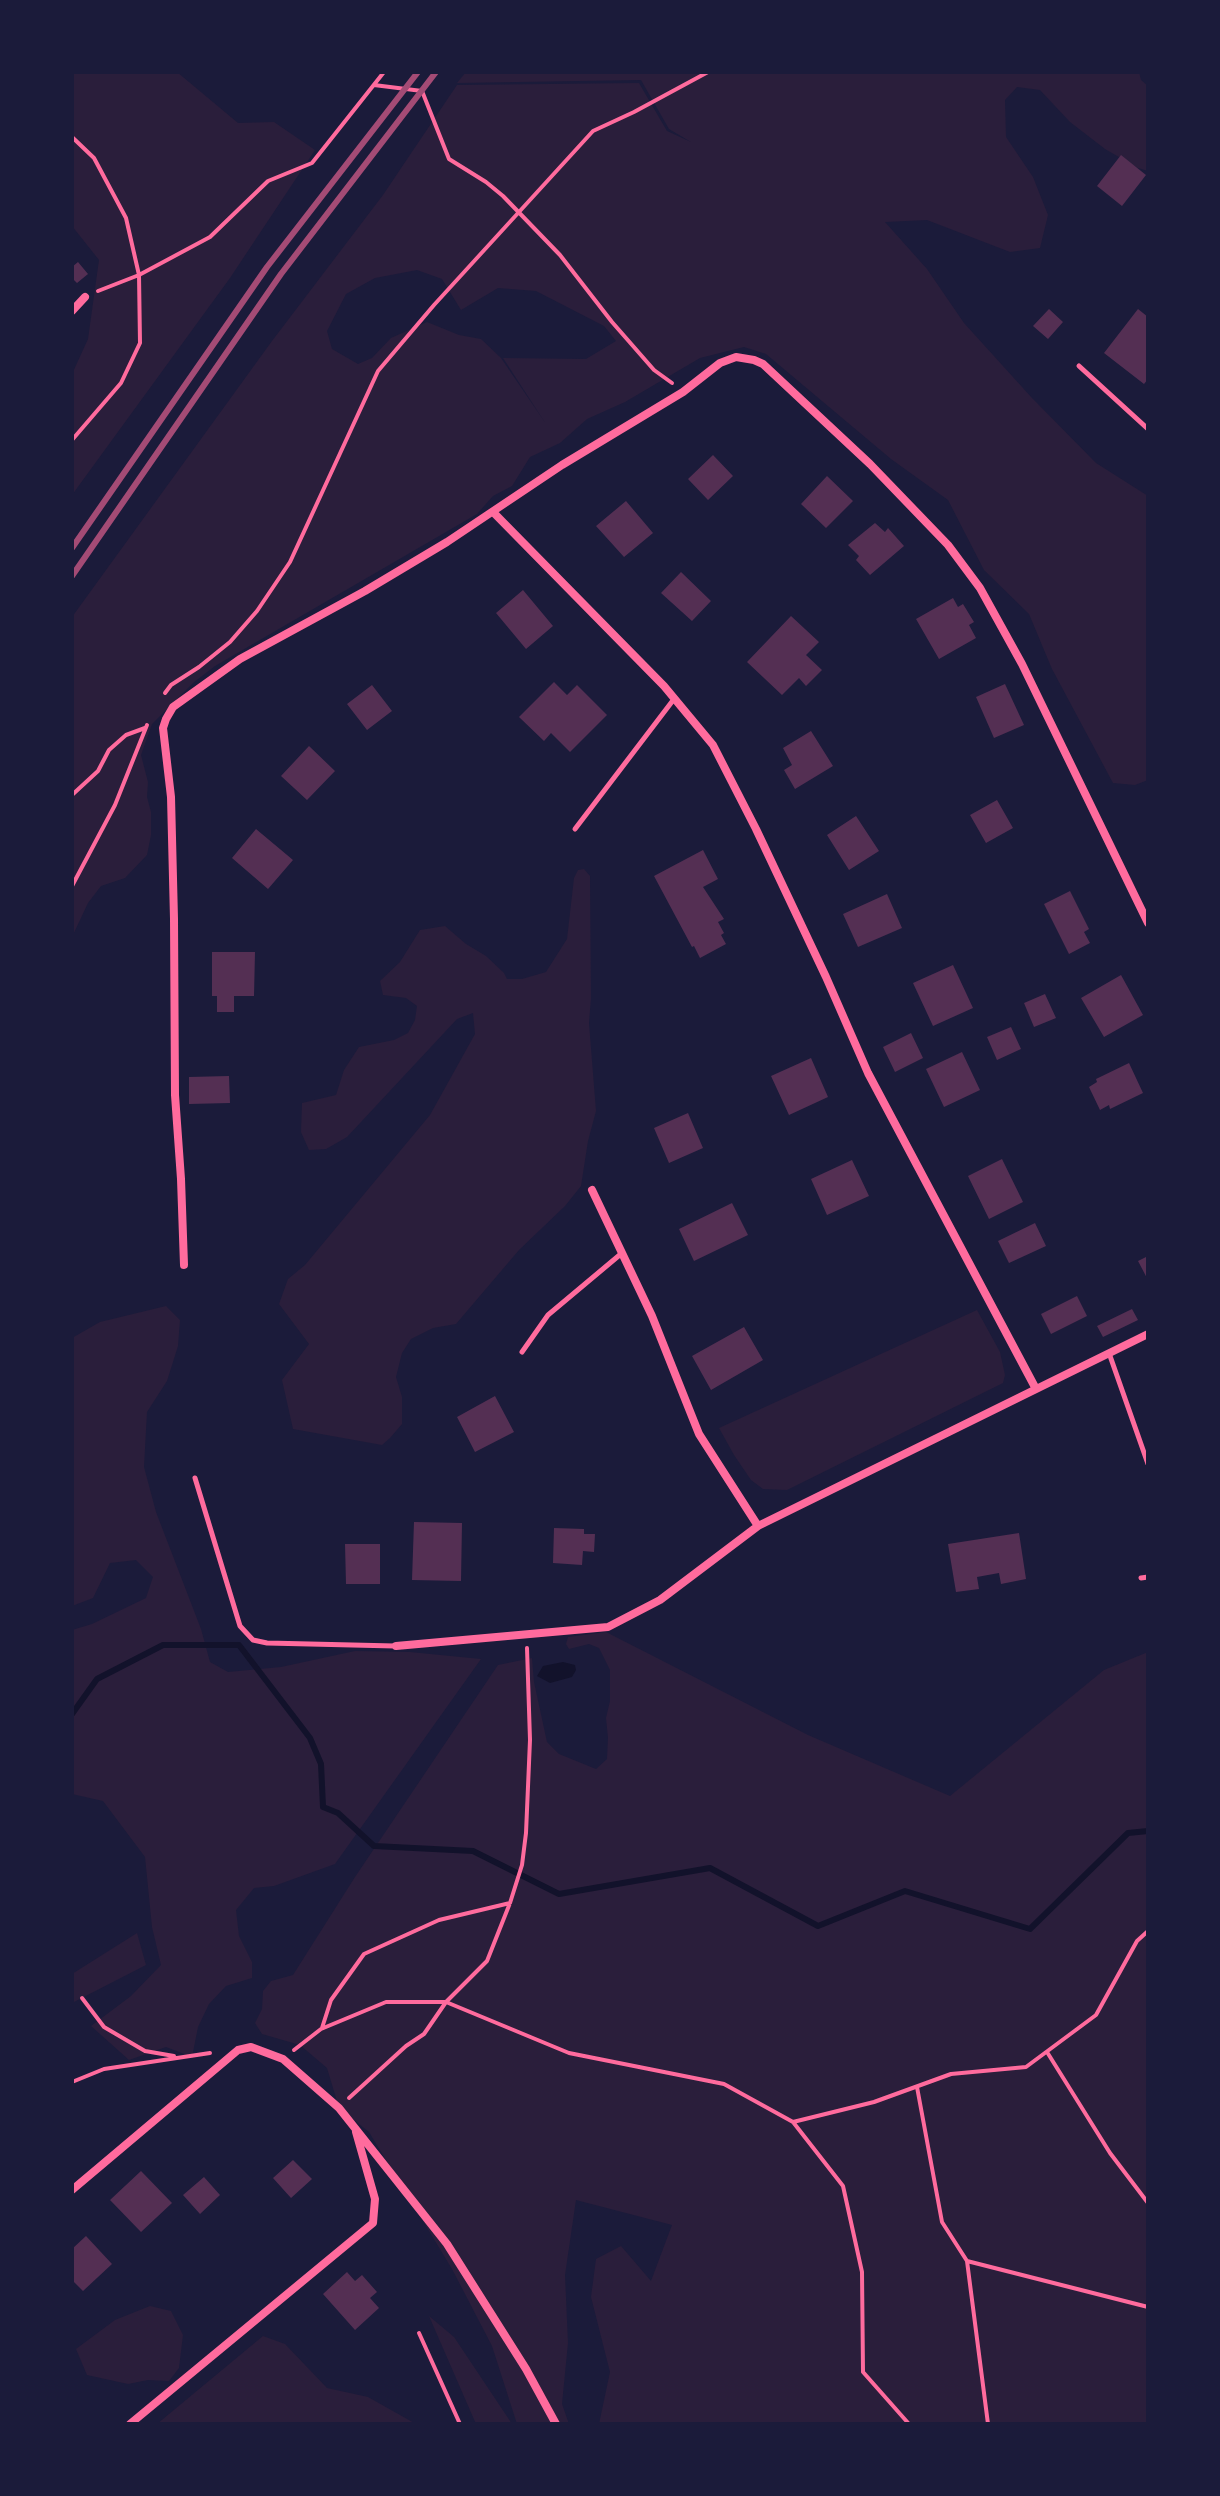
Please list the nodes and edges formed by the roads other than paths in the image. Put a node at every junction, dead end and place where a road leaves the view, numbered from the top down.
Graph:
1 (85, 297) road end
2 (72, 311) edge
3 (1079, 366) dead end
4 (1148, 429) edge
5 (494, 513) junction
6 (675, 699) junction
7 (575, 829) dead end
8 (1145, 911) edge
9 (1148, 923) edge
10 (592, 1190) dead end
11 (622, 1253) junction
12 (184, 1265) dead end
13 (1148, 1334) edge
14 (522, 1352) dead end
15 (1109, 1353) junction
16 (1036, 1389) junction
17 (1148, 1464) edge
18 (195, 1478) dead end
19 (758, 1526) junction
20 (396, 1646) joint
21 (354, 2127) junction
22 (72, 2190) edge
23 (130, 2424) edge
24 (556, 2424) edge

1 - 2 street
3 - 4 lane
5 - 6 street
5 - 8 street
5 - 12 street
6 - 7 lane
6 - 16 street
8 - 9 street
10 - 11 street
11 - 14 lane
11 - 19 street
13 - 15 street
15 - 16 street
15 - 17 lane
16 - 19 street
18 - 20 lane
19 - 20 street
21 - 22 street
21 - 23 street
21 - 24 street

